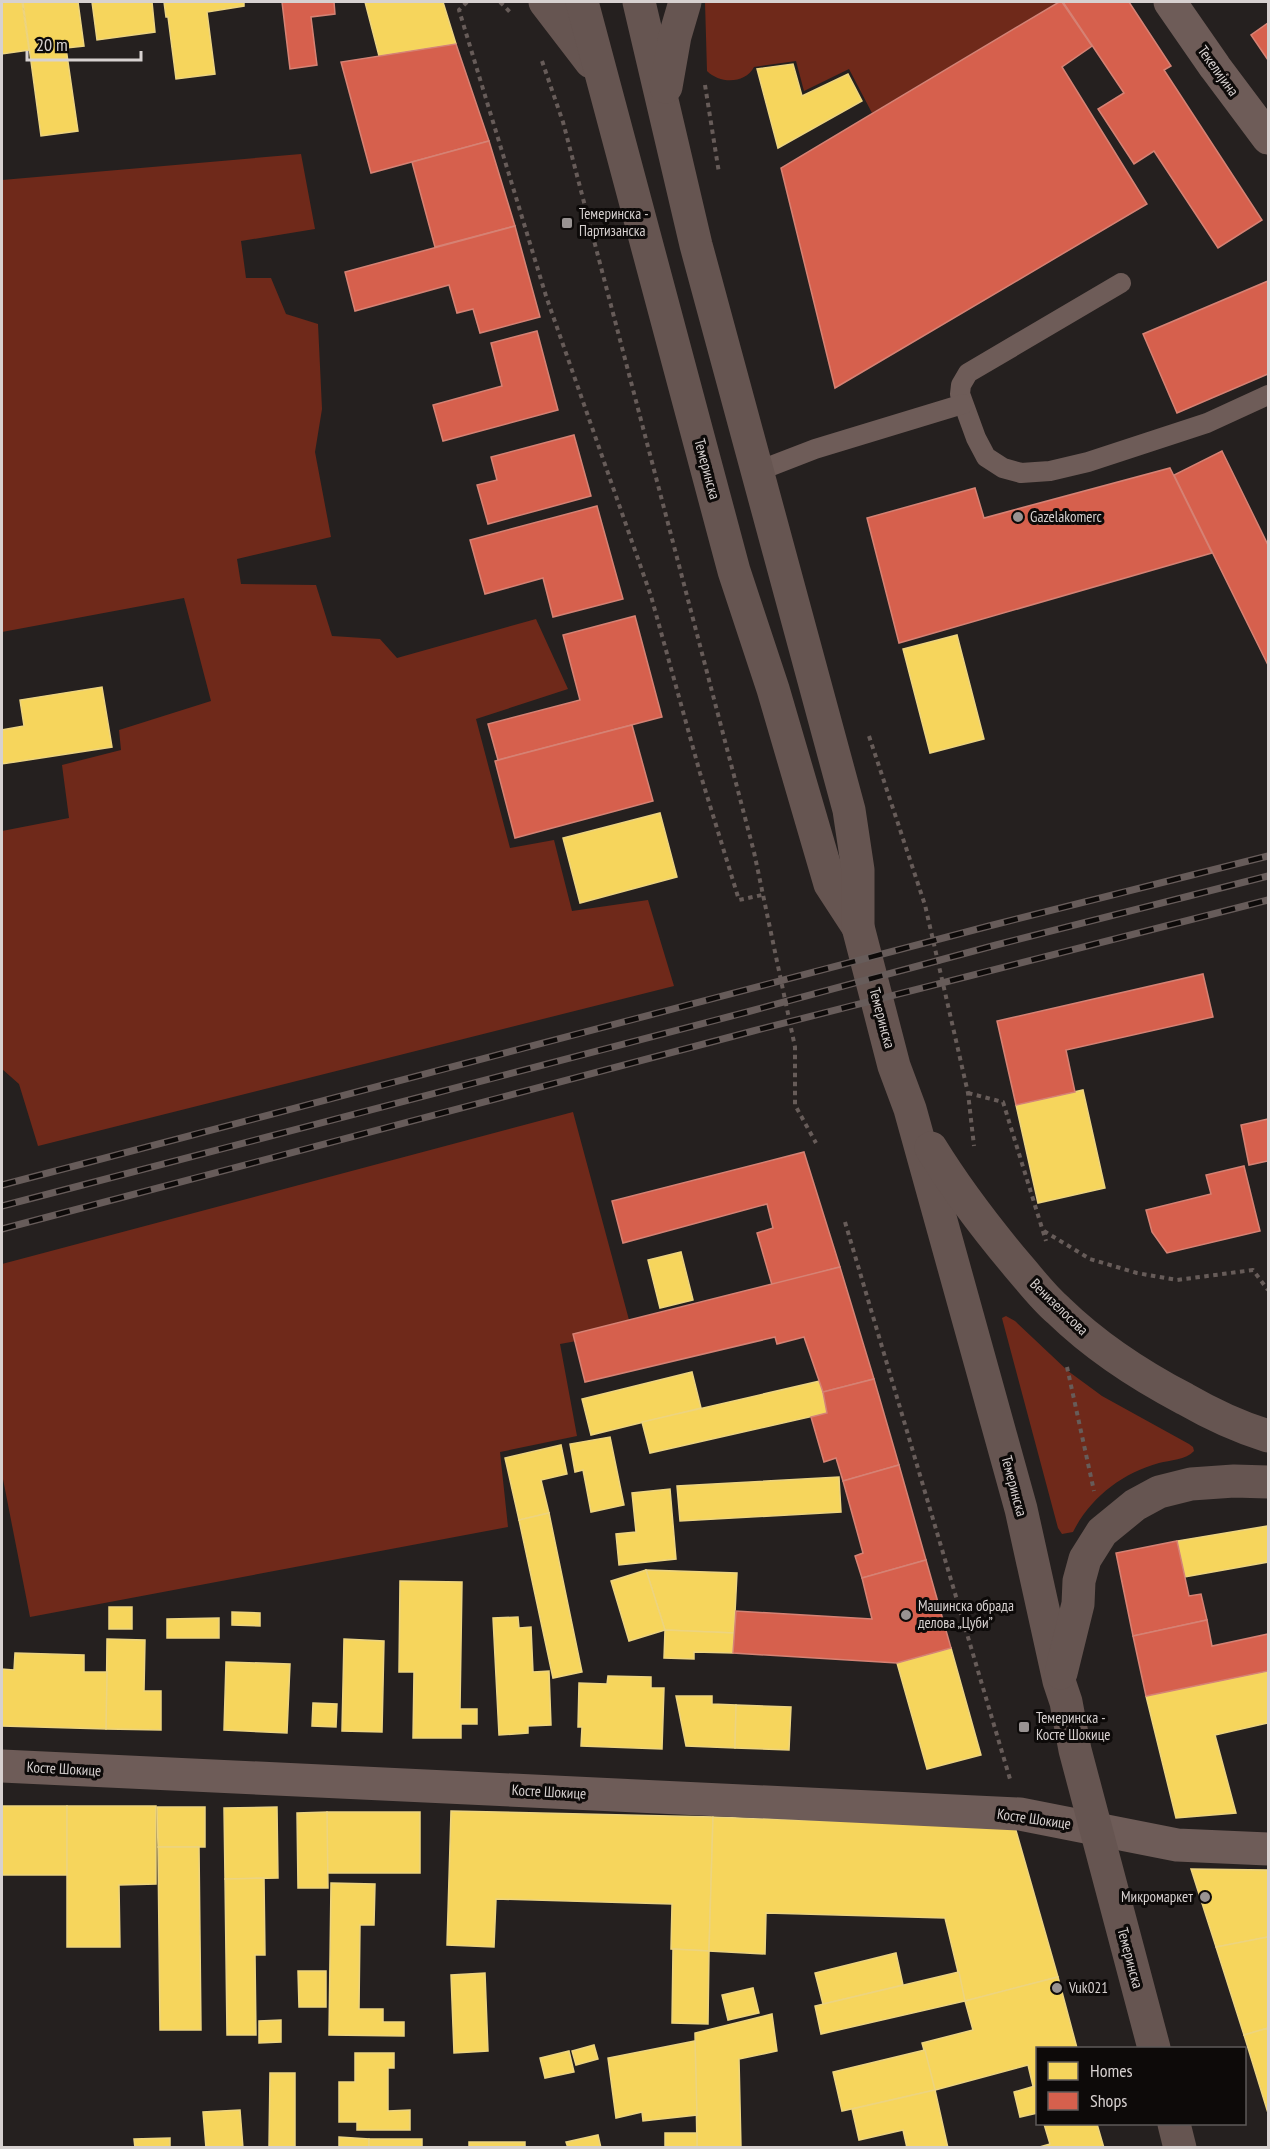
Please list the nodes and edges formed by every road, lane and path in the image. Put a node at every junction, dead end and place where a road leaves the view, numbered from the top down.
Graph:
1 (467, 2) edge
2 (500, 2) edge
3 (545, 2) edge
4 (582, 2) edge
5 (639, 2) edge
6 (685, 2) edge
7 (1170, 2) edge
8 (512, 14) dead end
9 (537, 53) dead end
10 (602, 77) junction
11 (705, 84) dead end
12 (663, 100) junction
13 (1269, 138) edge
14 (721, 183) dead end
15 (1121, 283) dead end
16 (1269, 394) edge
17 (963, 404) junction
18 (758, 471) junction
19 (868, 732) dead end
20 (762, 895) junction
21 (858, 927) junction
22 (968, 1094) junction
23 (910, 1109) junction
24 (816, 1143) dead end
25 (975, 1156) dead end
26 (845, 1222) dead end
27 (1043, 1231) junction
28 (1045, 1237) dead end
29 (1269, 1290) edge
30 (1068, 1371) dead end
31 (1269, 1436) edge
32 (1269, 1482) edge
33 (1096, 1499) dead end
34 (1059, 1681) junction
35 (2, 1766) edge
36 (1020, 1814) junction
37 (1095, 1829) junction
38 (1269, 1849) edge
39 (1153, 2047) edge
40 (1174, 2125) edge
41 (1180, 2148) edge

1 - 20 path
2 - 8 path
3 - 10 main road
4 - 10 main road, Темеринска
5 - 12 main road, Темеринска
6 - 12 main road
7 - 13 street, Текелијина
9 - 20 path
10 - 21 main road, Темеринска
11 - 14 path
12 - 18 main road, Темеринска
15 - 17 lane
16 - 17 lane
17 - 18 lane
18 - 21 main road, Темеринска
19 - 22 path
20 - 24 path
21 - 23 main road, Темеринска
22 - 25 path
22 - 27 path
23 - 31 main road, Венизелосова
23 - 34 main road, Темеринска
26 - 36 path
27 - 28 path
27 - 29 path
30 - 33 path
32 - 34 main road
34 - 37 main road, Темеринска
35 - 36 street, Косте Шокице
36 - 37 street, Косте Шокице
37 - 38 street, Косте Шокице
37 - 39 main road, Темеринска
40 - 41 main road

